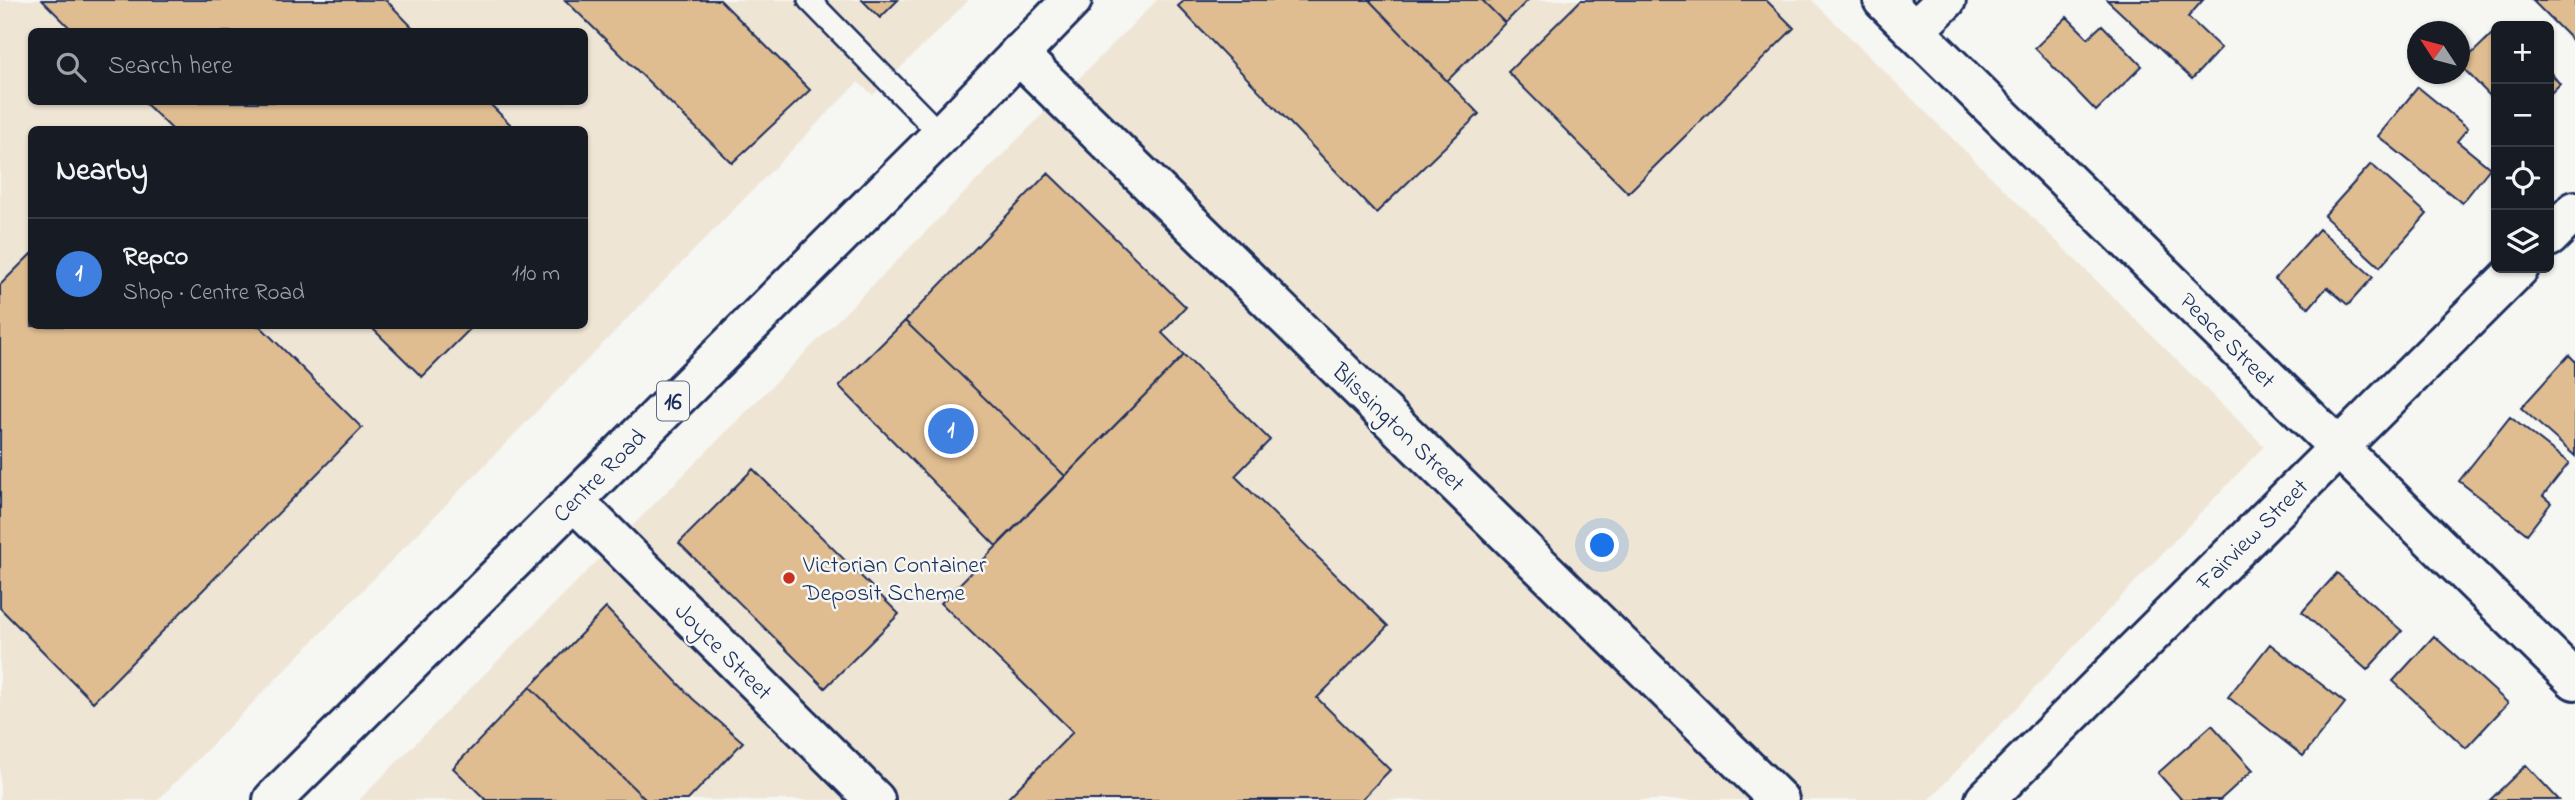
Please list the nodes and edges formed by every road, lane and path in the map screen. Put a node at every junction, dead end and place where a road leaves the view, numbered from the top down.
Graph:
1 (809, 0) edge
2 (1072, 0) edge
3 (1883, 0) edge
4 (1946, 0) edge
5 (1914, 31) junction
6 (1018, 54) junction
7 (941, 135) junction
8 (2575, 211) edge
9 (2554, 232) edge
10 (2514, 273) edge
11 (2338, 448) junction
12 (573, 500) junction
13 (2575, 680) edge
14 (273, 800) edge
15 (875, 800) edge
16 (1779, 800) edge
17 (1985, 800) edge

1 - 7 lane
2 - 6 street, Centre Road / 16
3 - 5 street, Peace Street
4 - 5 street
5 - 11 street, Peace Street
6 - 7 street, Centre Road / 16
6 - 16 street, Blissington Street
7 - 12 street, Centre Road / 16
8 - 9 street
10 - 11 street, Fairview Street
11 - 13 street, Peace Street
11 - 17 street, Fairview Street
12 - 14 street, Centre Road / 16
12 - 15 street, Joyce Street

